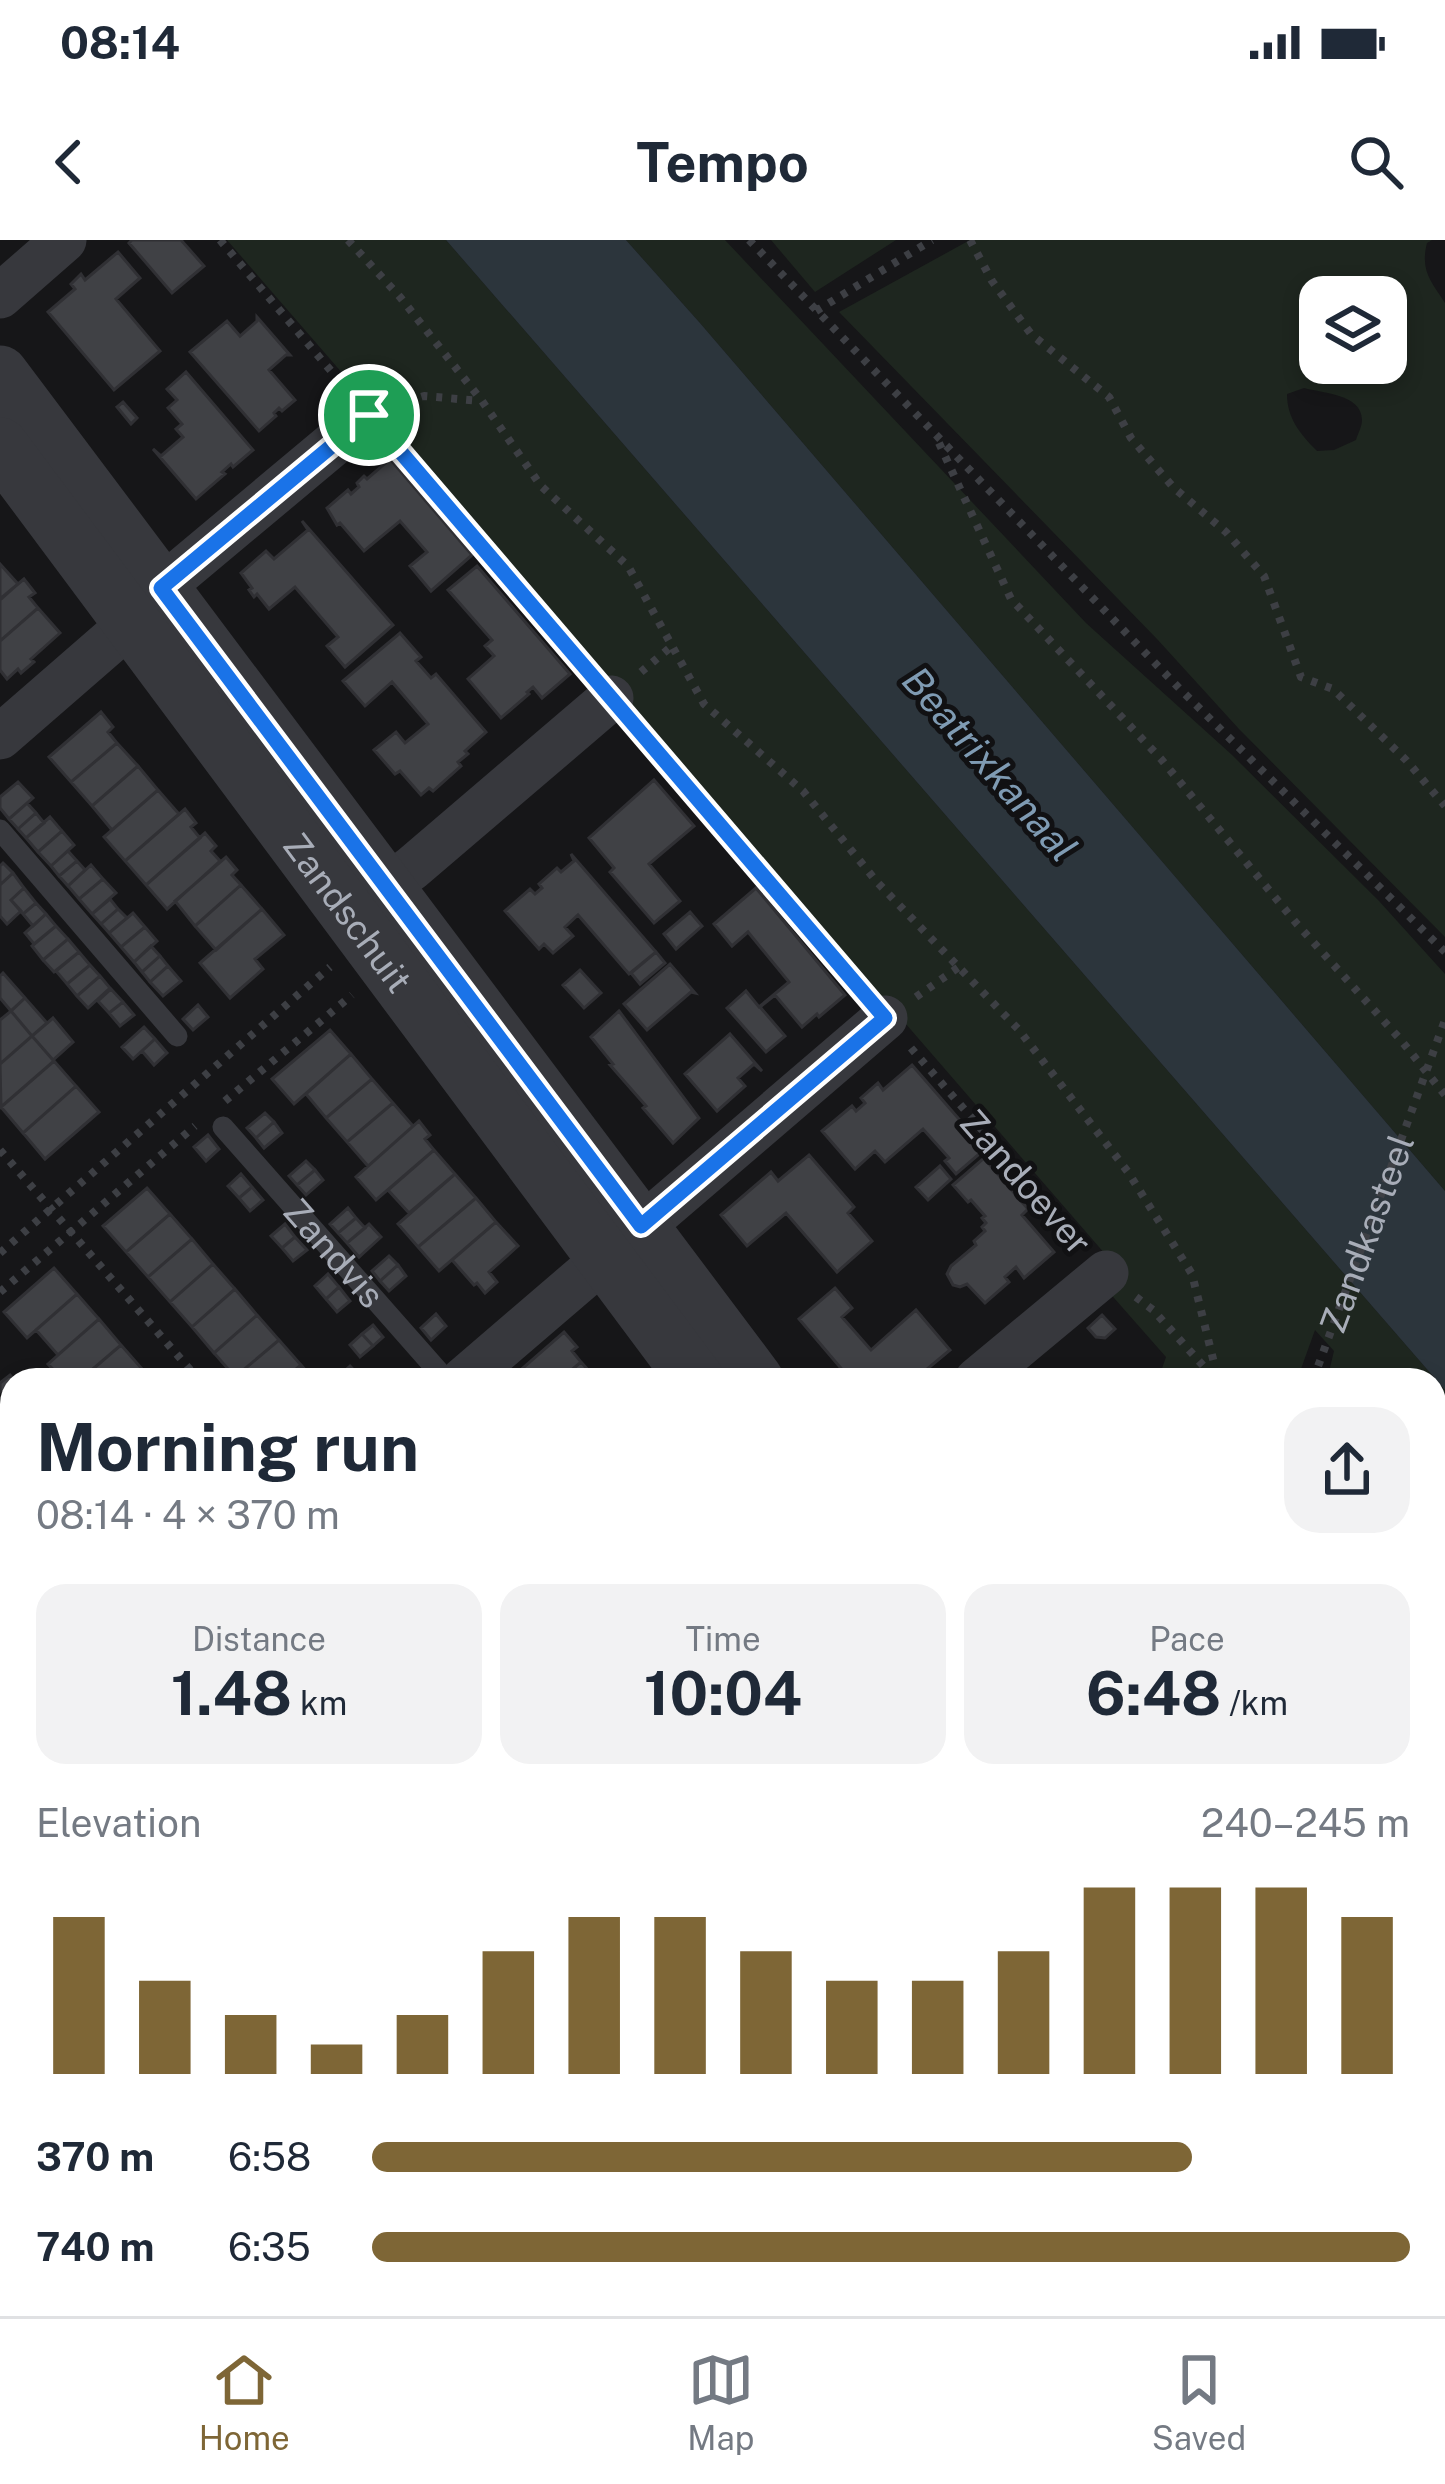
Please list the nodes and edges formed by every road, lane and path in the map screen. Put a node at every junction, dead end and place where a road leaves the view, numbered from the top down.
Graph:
1 (64, 240) edge
2 (220, 240) edge
3 (349, 240) edge
4 (749, 240) edge
5 (932, 240) edge
6 (970, 240) edge
7 (0, 296) edge
8 (815, 311) junction
9 (0, 374) edge
10 (482, 401) junction
11 (369, 415) junction
12 (936, 436) junction
13 (0, 446) edge
14 (146, 606) junction
15 (611, 698) junction
16 (0, 736) edge
17 (1445, 806) edge
18 (0, 830) edge
19 (367, 912) junction
20 (1445, 952) edge
21 (885, 1018) junction
22 (1445, 1020) edge
23 (177, 1036) dead end
24 (1445, 1095) edge
25 (223, 1127) dead end
26 (0, 1150) edge
27 (51, 1209) junction
28 (622, 1242) junction
29 (0, 1253) edge
30 (1106, 1273) junction
31 (189, 1368) edge
32 (435, 1368) edge
33 (477, 1368) edge
34 (690, 1368) edge
35 (743, 1368) edge
36 (991, 1368) edge
37 (1206, 1368) edge
38 (1214, 1368) edge
39 (1317, 1368) edge

1 - 7 street
2 - 11 path, Zandoever
3 - 10 path
4 - 8 path
5 - 8 path
6 - 17 path
8 - 12 path
9 - 14 street, Zandschuit
10 - 11 path
10 - 38 path
11 - 14 street
11 - 15 path, Zandoever
12 - 20 path
12 - 24 path
13 - 14 street, Zandschuit
14 - 16 street
14 - 19 street, Zandschuit
15 - 19 street
15 - 21 path, Zandoever
18 - 23 lane
19 - 27 path
19 - 28 street, Zandschuit
21 - 28 street
21 - 30 path, Zandoever
22 - 39 path, Zandkasteel, bridge
25 - 32 lane, Zandvis
26 - 27 path
27 - 29 path
27 - 31 path
28 - 33 street
28 - 34 street, Zandschuit
28 - 35 street, Zandschuit
30 - 36 street, Zandoever
30 - 37 path

